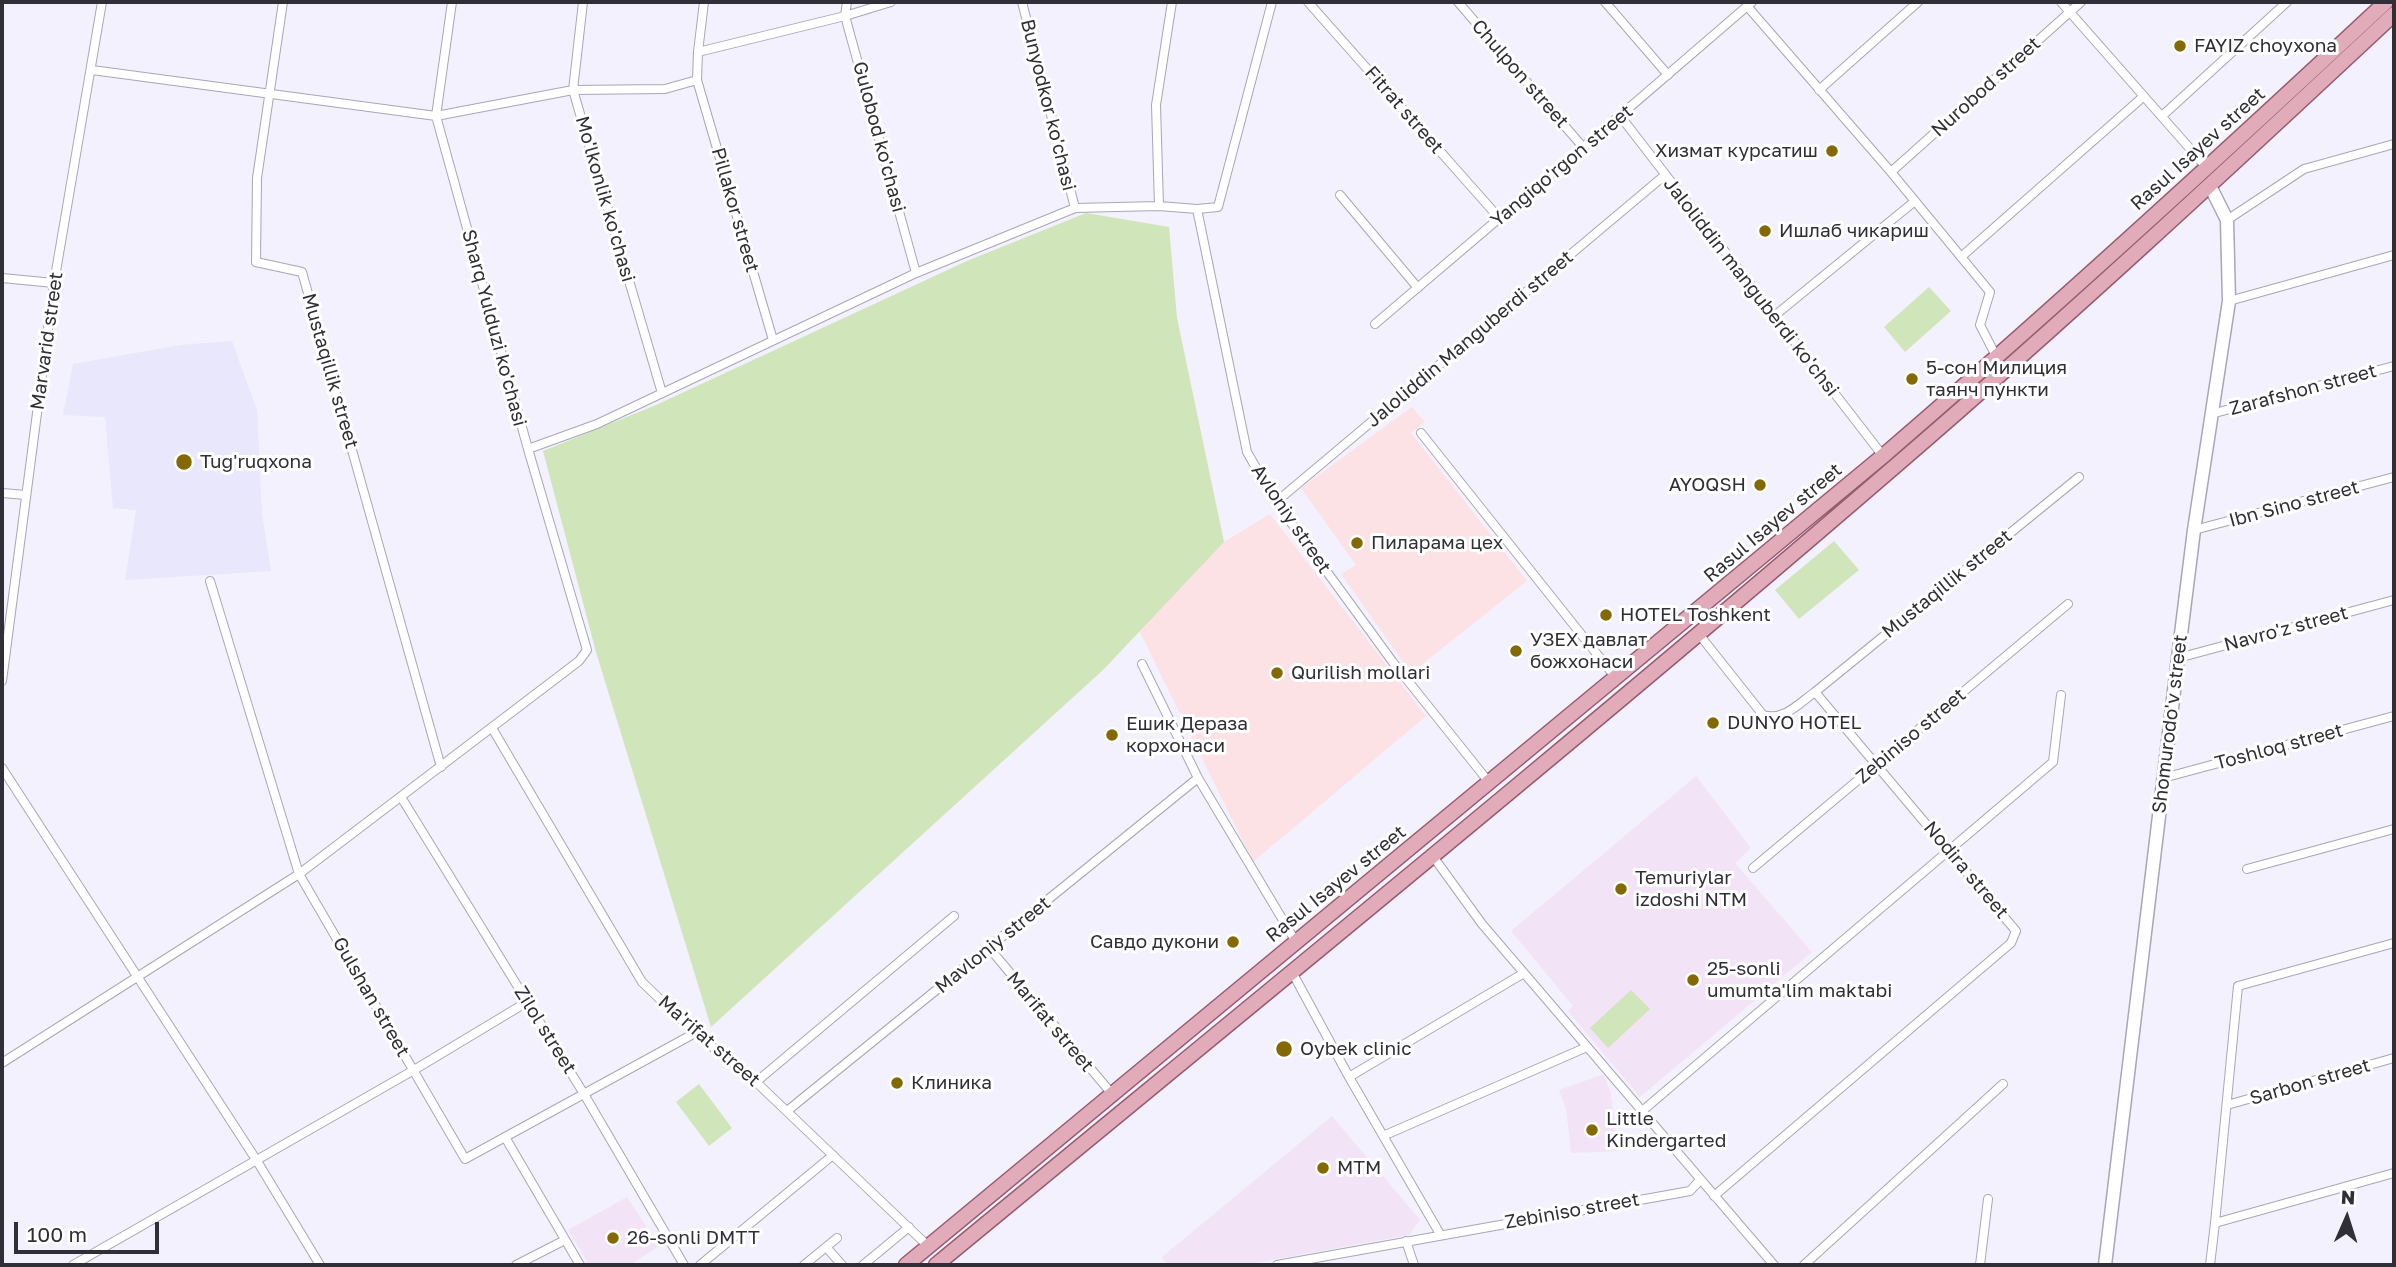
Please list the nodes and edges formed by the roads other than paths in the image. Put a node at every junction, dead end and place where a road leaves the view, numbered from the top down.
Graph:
1 (102, 2) edge
2 (283, 2) edge
3 (452, 2) edge
4 (583, 2) edge
5 (704, 2) edge
6 (847, 2) edge
7 (891, 2) edge
8 (1022, 2) edge
9 (1172, 2) edge
10 (1272, 2) edge
11 (1308, 2) edge
12 (1458, 2) edge
13 (1606, 2) edge
14 (1918, 2) edge
15 (2061, 2) edge
16 (2081, 2) edge
17 (2287, 2) edge
18 (2386, 2) edge
19 (1749, 4) edge
20 (2070, 12) junction
21 (2394, 14) edge
22 (845, 16) junction
23 (698, 52) junction
24 (92, 70) junction
25 (1668, 75) junction
26 (697, 80) junction
27 (573, 90) junction
28 (1819, 90) junction
29 (271, 92) junction
30 (2144, 96) junction
31 (436, 116) junction
32 (2162, 116) junction
33 (1621, 117) junction
34 (2394, 144) edge
35 (1582, 146) junction
36 (2207, 168) junction
37 (1891, 172) junction
38 (1665, 175) junction
39 (2210, 186) junction
40 (1340, 195) dead end
41 (1915, 201) junction
42 (1159, 206) junction
43 (1075, 208) junction
44 (1197, 209) junction
45 (1500, 219) junction
46 (2227, 220) junction
47 (2394, 255) edge
48 (1961, 257) junction
49 (916, 273) junction
50 (2, 278) edge
51 (54, 283) junction
52 (1418, 288) junction
53 (2229, 301) junction
54 (1773, 317) junction
55 (1376, 324) dead end
56 (773, 340) junction
57 (1997, 358) junction
58 (2394, 366) edge
59 (662, 393) junction
60 (2211, 414) junction
61 (1421, 433) dead end
62 (528, 449) junction
63 (1882, 456) junction
64 (2079, 477) dead end
65 (2394, 477) edge
66 (2, 493) edge
67 (26, 495) junction
68 (1276, 502) junction
69 (2194, 530) junction
70 (210, 581) dead end
71 (2394, 600) edge
72 (2068, 604) dead end
73 (5, 630) edge
74 (1698, 633) junction
75 (2178, 658) junction
76 (1142, 664) dead end
77 (1616, 678) junction
78 (2, 681) edge
79 (1815, 691) junction
80 (1628, 695) junction
81 (2061, 695) dead end
82 (2394, 716) edge
83 (492, 728) junction
84 (1877, 764) junction
85 (441, 767) junction
86 (2, 768) edge
87 (1198, 778) junction
88 (2163, 778) junction
89 (1488, 782) junction
90 (401, 797) junction
91 (2394, 829) edge
92 (1950, 851) junction
93 (1432, 855) junction
94 (1753, 868) dead end
95 (2247, 869) dead end
96 (299, 874) junction
97 (954, 916) dead end
98 (1296, 942) junction
99 (2394, 943) edge
100 (990, 949) junction
101 (1292, 972) junction
102 (1524, 973) junction
103 (139, 977) junction
104 (527, 1002) junction
105 (695, 1033) junction
106 (1587, 1047) junction
107 (2394, 1058) edge
108 (2, 1063) edge
109 (414, 1070) junction
110 (1349, 1077) junction
111 (756, 1082) junction
112 (2003, 1084) dead end
113 (584, 1094) junction
114 (1112, 1094) junction
115 (2227, 1105) junction
116 (787, 1111) junction
117 (1641, 1112) junction
118 (1383, 1136) junction
119 (505, 1137) junction
120 (833, 1155) junction
121 (257, 1161) junction
122 (2394, 1173) edge
123 (1700, 1180) junction
124 (1714, 1196) junction
125 (1988, 1199) dead end
126 (2215, 1223) junction
127 (909, 1227) junction
128 (1440, 1234) junction
129 (837, 1238) dead end
130 (565, 1240) junction
131 (1406, 1241) junction
132 (928, 1246) junction
133 (826, 1247) junction
134 (1293, 1264) edge
135 (73, 1265) edge
136 (320, 1265) edge
137 (516, 1265) edge
138 (580, 1265) edge
139 (684, 1265) edge
140 (700, 1265) edge
141 (804, 1265) edge
142 (842, 1265) edge
143 (863, 1265) edge
144 (905, 1265) edge
145 (936, 1265) edge
146 (1276, 1265) edge
147 (1414, 1265) edge
148 (1774, 1265) edge
149 (1804, 1265) edge
150 (1980, 1265) edge
151 (2105, 1265) edge
152 (2210, 1265) edge

1 - 24 street, Marvarid street
2 - 29 street, Mustaqillik street
3 - 31 street, Sharq Yulduzi ko'chasi
4 - 27 street, Mo'lkonlik ko'chasi
5 - 23 street
6 - 22 street, Gulobod ko'chasi
7 - 22 street
8 - 43 street, Bunyodkor ko'chasi
9 - 42 street
10 - 44 street
11 - 45 street, Fitrat street
12 - 35 street, Chulpon street
13 - 25 street
14 - 28 street
15 - 20 street
16 - 20 street, Nurobod street
17 - 32 street
18 - 36 main road, Rasul Isayev street
19 - 25 street, Yangiqo'rgon street
19 - 28 street, Yangiqo'rgon street
20 - 30 street
20 - 37 street, Nurobod street
21 - 39 main road, Rasul Isayev street
22 - 23 street
22 - 49 street, Gulobod ko'chasi
23 - 26 street, Pillakor street
24 - 29 street
24 - 51 street, Marvarid street
25 - 33 street, Yangiqo'rgon street
26 - 27 street
26 - 56 street, Pillakor street
27 - 31 street
27 - 59 street, Mo'lkonlik ko'chasi
28 - 37 street, Yangiqo'rgon street
29 - 31 street
29 - 85 street, Mustaqillik street
30 - 32 street
30 - 48 street
31 - 62 street, Sharq Yulduzi ko'chasi
32 - 36 street
33 - 35 street, Yangiqo'rgon street
33 - 38 street, Jaloliddin manguberdi ko'chsi
34 - 46 street
35 - 45 street, Yangiqo'rgon street
36 - 57 main road, Rasul Isayev street
37 - 41 street, Yangiqo'rgon street
38 - 54 street, Jaloliddin manguberdi ko'chsi
38 - 68 street, Jaloliddin Manguberdi street
39 - 46 street, Shomurodo'v street
39 - 74 main road, Rasul Isayev street
40 - 52 street
41 - 48 street, Yangiqo'rgon street
41 - 54 street
42 - 43 street
42 - 44 street
43 - 49 street
44 - 68 street, Avloniy street
45 - 52 street, Yangiqo'rgon street
46 - 53 street, Shomurodo'v street
47 - 53 street
48 - 57 street, Yangiqo'rgon street
49 - 56 street
50 - 51 street
51 - 67 street, Marvarid street
52 - 55 street, Yangiqo'rgon street
53 - 60 street, Shomurodo'v street
54 - 63 street, Jaloliddin manguberdi ko'chsi
56 - 59 street
57 - 63 main road, Rasul Isayev street
58 - 60 street, Zarafshon street
59 - 62 street
60 - 69 street, Shomurodo'v street
61 - 77 street
62 - 83 street, Sharq Yulduzi ko'chasi
63 - 77 main road, Rasul Isayev street
64 - 79 street, Mustaqillik street
65 - 69 street, Ibn Sino street
66 - 67 street
67 - 73 street, Marvarid street
68 - 89 street, Avloniy street
69 - 75 street, Shomurodo'v street
70 - 96 street, Gulshan street
71 - 75 street, Navro'z street
72 - 84 street, Zebiniso street
73 - 78 street, Marvarid street
74 - 79 street
74 - 80 main road, Rasul Isayev street
75 - 88 street, Shomurodo'v street
76 - 87 street
77 - 80 main road
77 - 89 main road, Rasul Isayev street
79 - 84 street, Nodira street
80 - 93 main road, Rasul Isayev street
81 - 92 street
82 - 88 street, Toshloq street
83 - 85 street
83 - 105 street, Ma'rifat street
84 - 92 street, Nodira street
84 - 94 street, Zebiniso street
85 - 90 street
86 - 103 street
87 - 98 street
87 - 100 street, Mavloniy street
88 - 151 street, Shomurodo'v street
89 - 98 main road, Rasul Isayev street
90 - 96 street
90 - 104 street, Zilol street
91 - 95 street
92 - 117 street
92 - 124 street, Nodira street
93 - 101 main road, Rasul Isayev street
93 - 102 street
96 - 103 street
96 - 109 street, Gulshan street
97 - 111 street
98 - 114 main road, Rasul Isayev street
99 - 115 street, Sarbon street
100 - 114 street, Marifat street
100 - 116 street, Mavloniy street
101 - 110 street
101 - 145 main road, Rasul Isayev street
102 - 106 street
102 - 110 street
103 - 108 street
103 - 121 street
104 - 109 street
104 - 113 street, Zilol street
105 - 111 street, Ma'rifat street
105 - 113 street, Gulshan street
106 - 117 street
106 - 118 street
107 - 115 street, Sarbon street
109 - 119 street, Gulshan street
109 - 121 street
110 - 118 street
111 - 116 street, Ma'rifat street
112 - 149 street
113 - 119 street, Gulshan street
113 - 139 street, Zilol street
114 - 132 main road, Rasul Isayev street
115 - 126 street, Sarbon street
116 - 120 street, Ma'rifat street
117 - 123 street
118 - 128 street
119 - 130 street
120 - 127 street, Ma'rifat street
120 - 140 street
121 - 135 street
121 - 136 street
122 - 126 street
123 - 124 street
123 - 128 street, Zebiniso street
124 - 148 street
125 - 150 street
126 - 152 street
127 - 132 street, Ma'rifat street
127 - 143 street
128 - 131 street, Zebiniso street
129 - 133 street
130 - 137 street
130 - 138 street
131 - 134 street, Zebiniso street
131 - 147 street
132 - 144 main road, Rasul Isayev street
133 - 141 street
133 - 142 street
134 - 146 street, Zebiniso street

